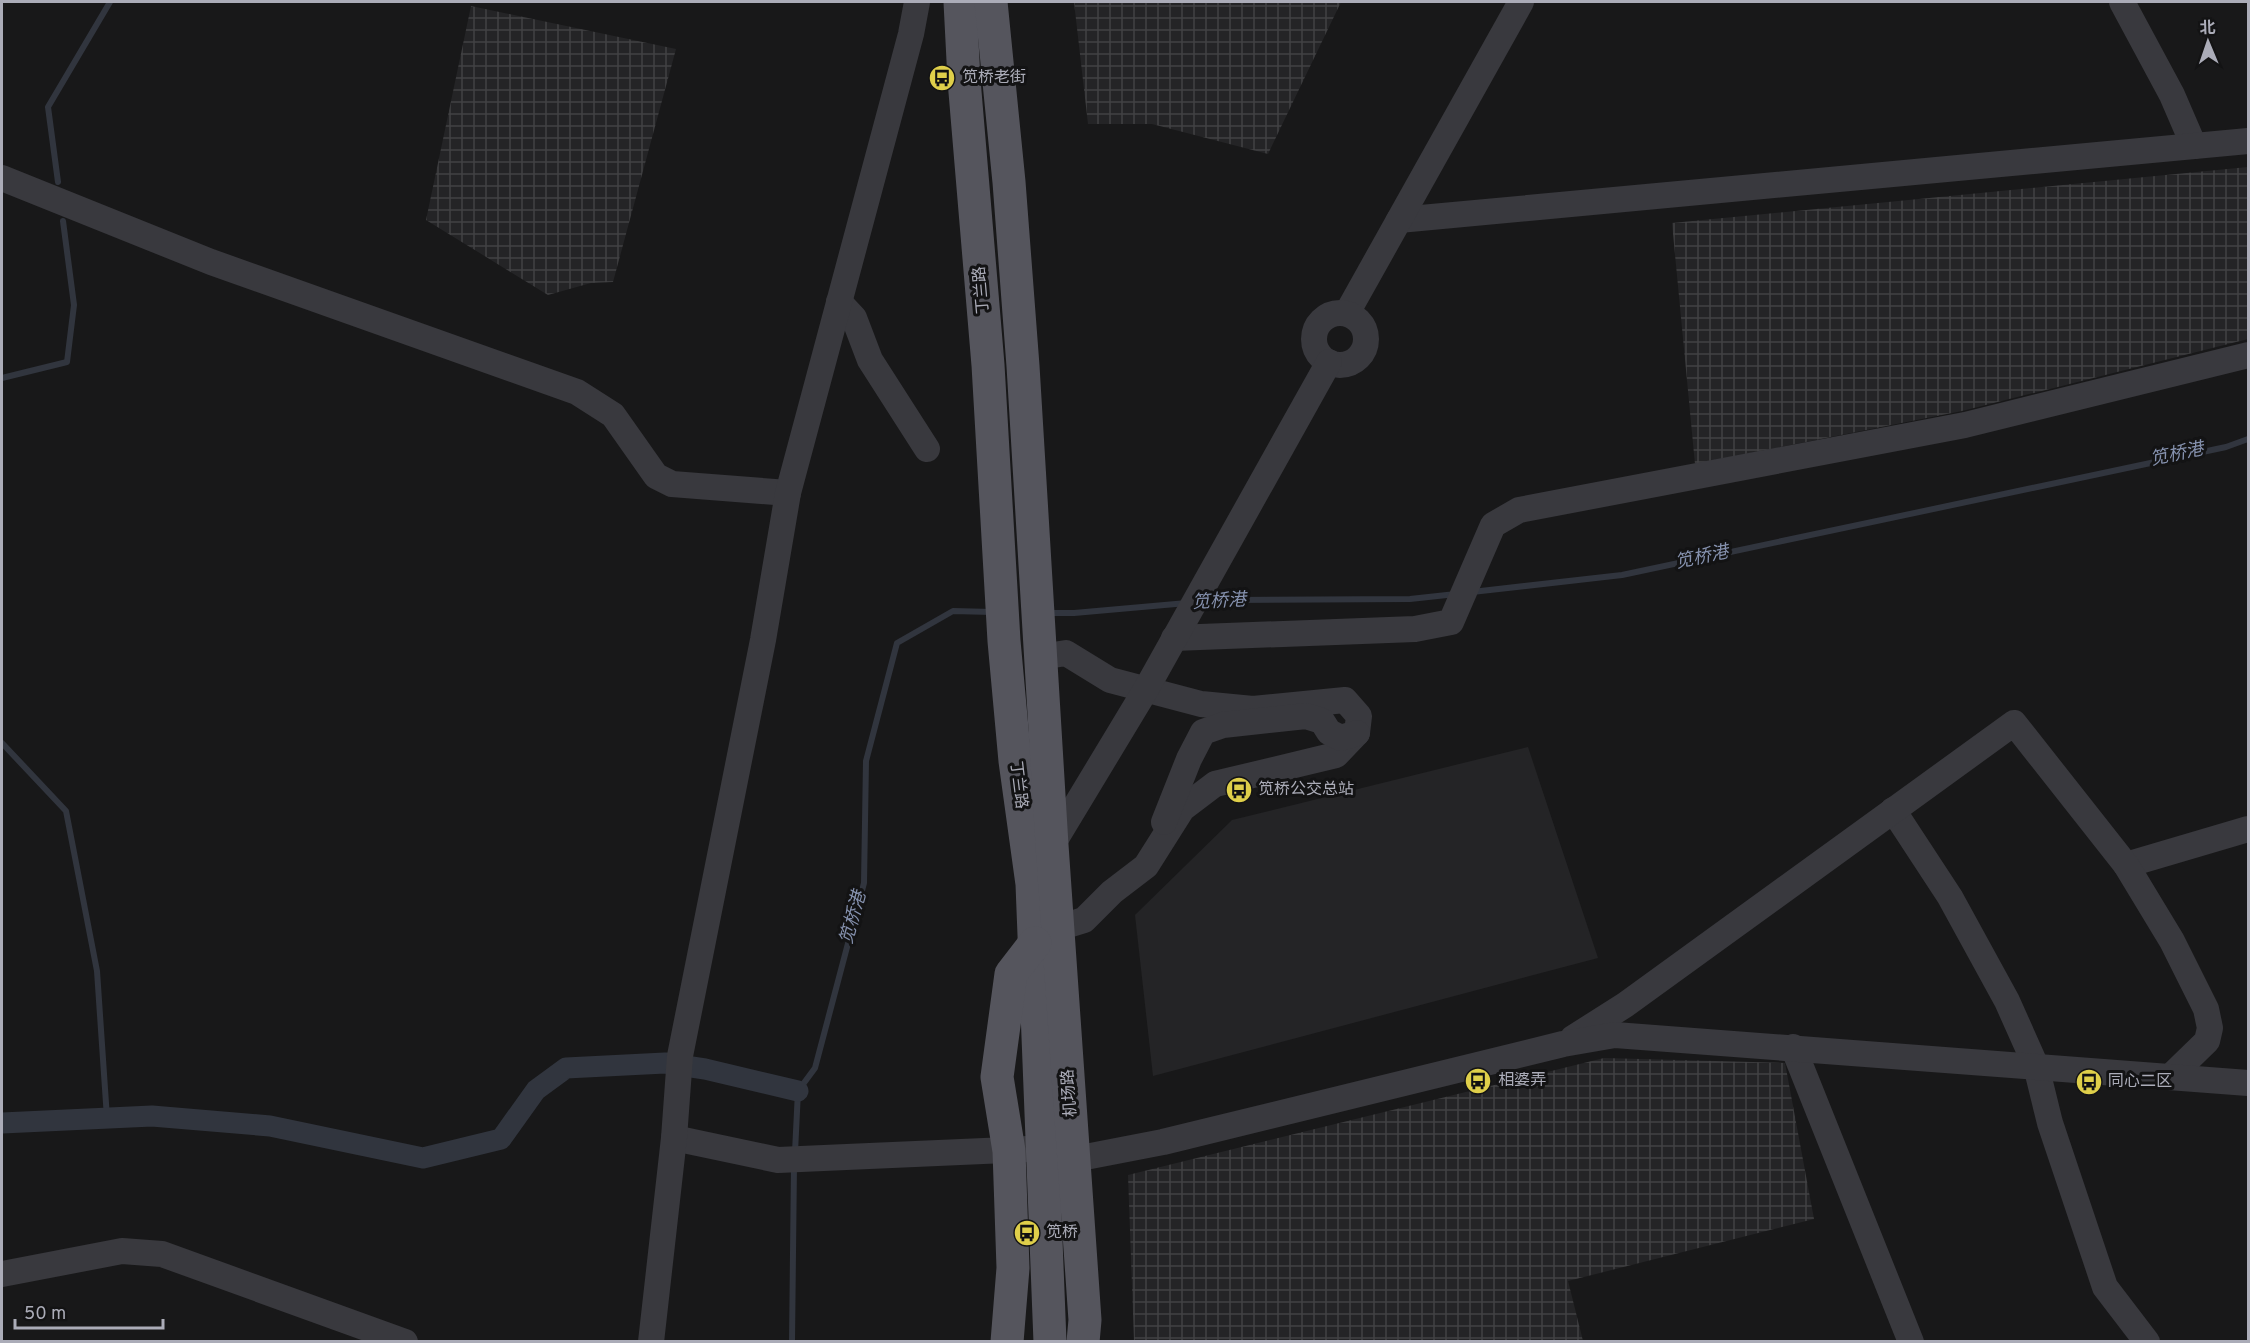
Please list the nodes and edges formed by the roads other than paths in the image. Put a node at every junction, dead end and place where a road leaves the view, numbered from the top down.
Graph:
1 (917, 2) edge
2 (960, 2) edge
3 (991, 2) edge
4 (1521, 2) edge
5 (2122, 2) edge
6 (2248, 141) edge
7 (2194, 146) junction
8 (2, 178) edge
9 (1399, 220) junction
10 (839, 302) junction
11 (1347, 314) junction
12 (2248, 355) edge
13 (1329, 362) junction
14 (927, 449) dead end
15 (788, 492) junction
16 (1178, 632) junction
17 (1040, 646) junction
18 (1145, 691) junction
19 (1357, 733) junction
20 (1893, 810) junction
21 (2248, 829) edge
22 (1040, 851) junction
23 (2126, 865) junction
24 (1146, 866) junction
25 (1047, 936) junction
26 (1563, 1044) junction
27 (1793, 1047) junction
28 (2036, 1066) junction
29 (2171, 1076) junction
30 (2248, 1083) edge
31 (674, 1138) junction
32 (1043, 1147) junction
33 (1009, 1151) junction
34 (1075, 1160) junction
35 (2, 1274) edge
36 (405, 1341) edge
37 (651, 1341) edge
38 (1007, 1341) edge
39 (1050, 1341) edge
40 (1083, 1341) edge
41 (1911, 1341) edge
42 (2148, 1341) edge

1 - 10 street
2 - 22 main road, 丁兰路
3 - 17 main road, 丁兰路
4 - 9 street
5 - 7 street
6 - 7 street
7 - 9 street
8 - 15 street
9 - 11 street
10 - 14 street
10 - 15 street
11 - 13 street
11 - 13 street
12 - 16 street
13 - 16 street
15 - 31 street
16 - 18 street
17 - 18 street
17 - 22 main road, 丁兰路
18 - 19 street
18 - 22 street
19 - 24 street
19 - 24 street
20 - 23 street
20 - 26 street
20 - 28 street
21 - 23 street
22 - 25 main road, 机场路
23 - 29 street
24 - 25 street
25 - 32 main road, 机场路
25 - 33 main road
25 - 34 main road, 机场路
26 - 27 street
26 - 34 street
27 - 28 street
27 - 41 street
28 - 29 street
28 - 42 street
29 - 30 street
31 - 33 street
31 - 37 street
32 - 33 street
32 - 39 main road, 机场路
33 - 38 main road
34 - 40 main road, 机场路
35 - 36 street

